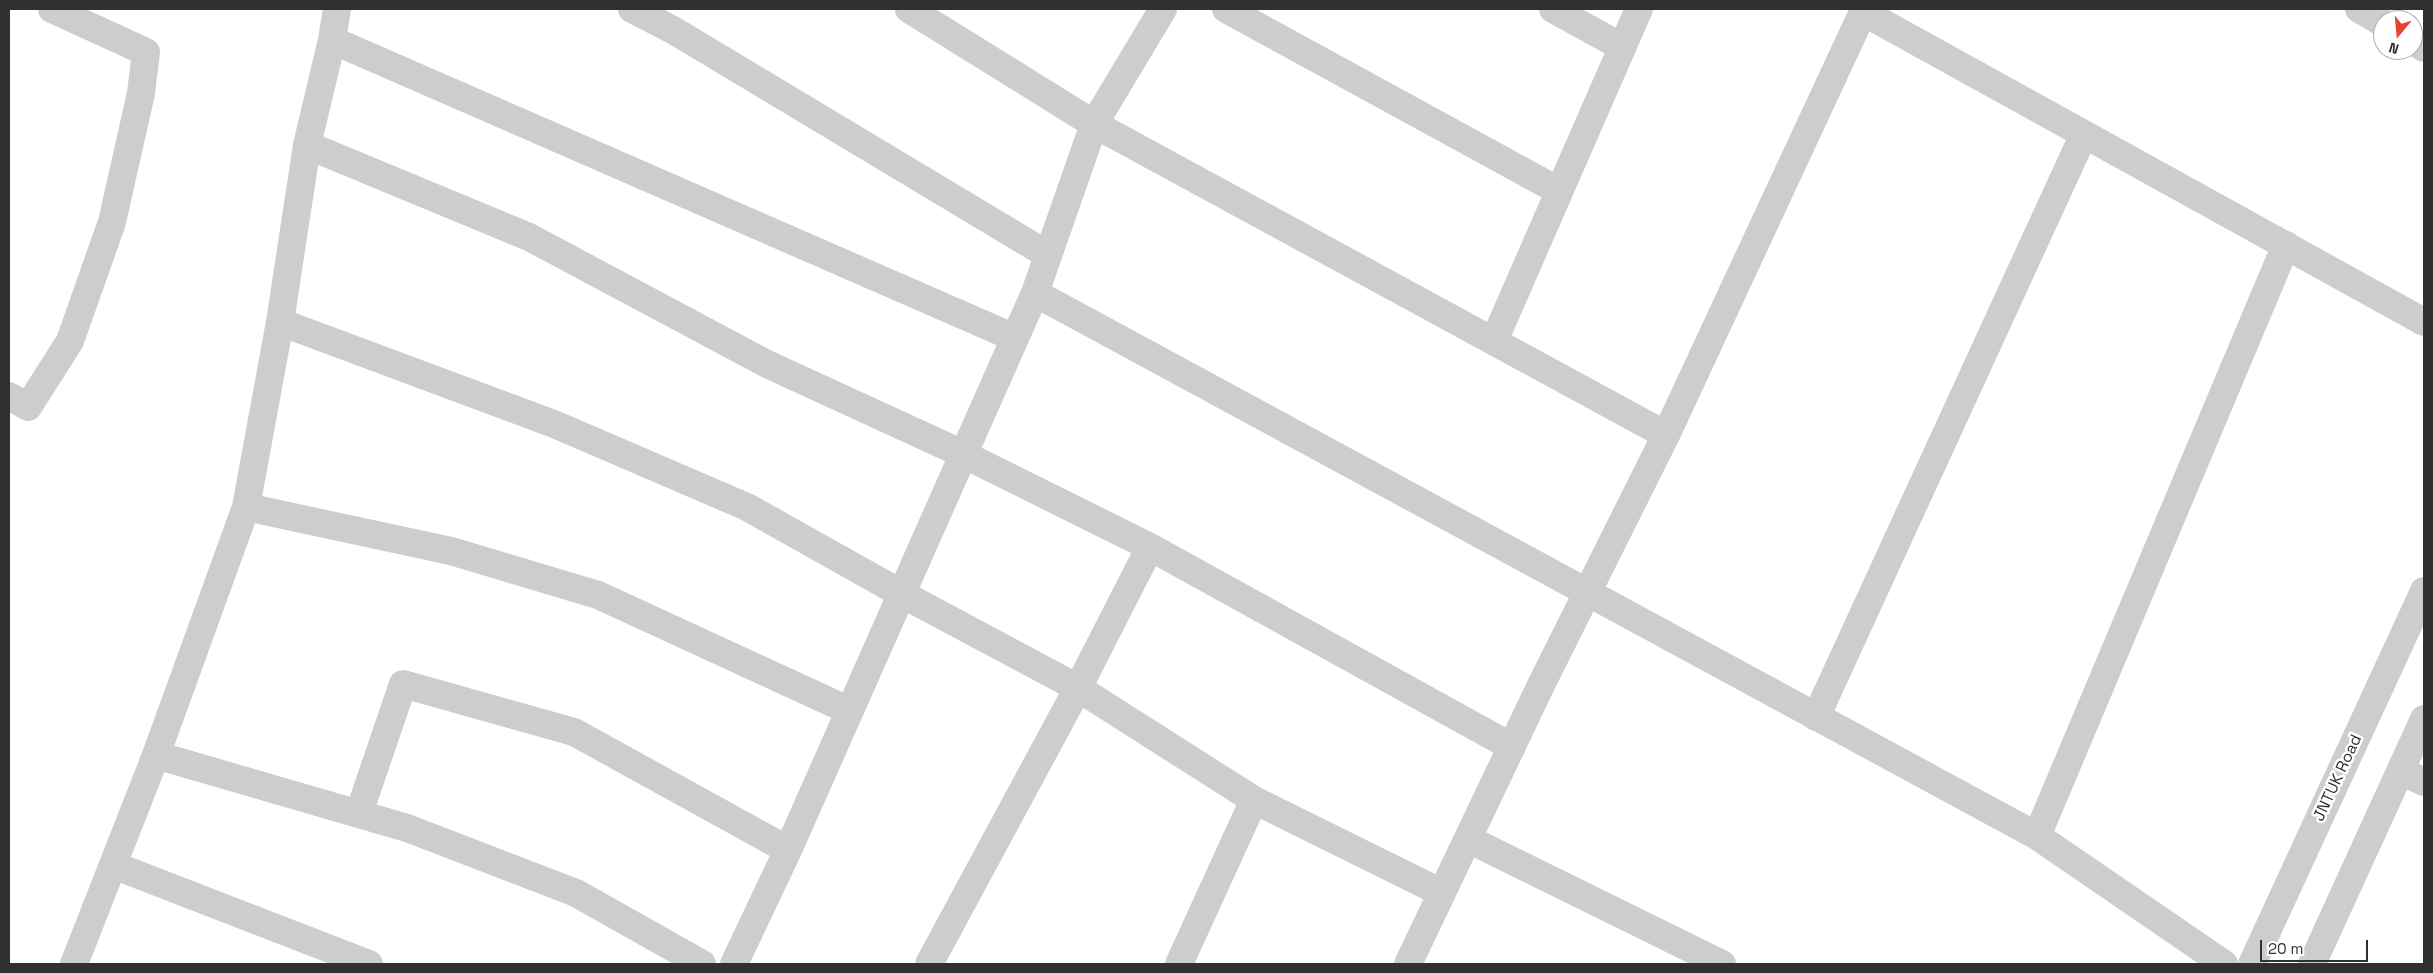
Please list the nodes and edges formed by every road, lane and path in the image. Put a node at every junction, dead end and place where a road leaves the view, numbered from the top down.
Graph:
1 (52, 9) edge
2 (337, 9) edge
3 (632, 9) edge
4 (909, 9) edge
5 (1162, 9) edge
6 (1226, 9) edge
7 (1553, 9) edge
8 (1639, 9) edge
9 (2359, 9) edge
10 (1862, 10) edge
11 (2373, 17) edge
12 (332, 40) junction
13 (1622, 47) junction
14 (1094, 124) junction
15 (2084, 134) junction
16 (307, 145) junction
17 (1559, 191) junction
18 (2286, 245) junction
19 (1048, 255) junction
20 (1035, 294) junction
21 (280, 322) junction
22 (2424, 322) edge
23 (1015, 338) junction
24 (1494, 341) junction
25 (9, 396) edge
26 (1666, 435) junction
27 (963, 454) junction
28 (246, 506) junction
29 (1150, 546) junction
30 (2424, 591) edge
31 (902, 594) junction
32 (1586, 594) junction
33 (1078, 688) junction
34 (850, 711) junction
35 (1816, 717) junction
36 (2424, 719) edge
37 (1512, 747) junction
38 (156, 755) junction
39 (2412, 776) edge
40 (1254, 800) junction
41 (359, 813) junction
42 (2037, 836) junction
43 (1468, 839) junction
44 (788, 850) junction
45 (113, 865) junction
46 (1442, 893) junction
47 (1683, 956) edge
48 (74, 964) edge
49 (369, 964) edge
50 (702, 964) edge
51 (734, 964) edge
52 (929, 964) edge
53 (1179, 964) edge
54 (1408, 964) edge
55 (1722, 964) edge
56 (2224, 964) edge
57 (2252, 964) edge
58 (2312, 964) edge

1 - 25 street
2 - 12 street
3 - 19 street
4 - 14 street
5 - 14 street
6 - 17 street
7 - 13 street
8 - 13 street
9 - 11 street
10 - 15 street
10 - 26 street
12 - 16 street
12 - 23 street
13 - 17 street
14 - 19 street
14 - 24 street
15 - 18 street
15 - 35 street
16 - 21 street
16 - 27 street
17 - 24 street
18 - 22 street
18 - 42 street
19 - 20 street
20 - 23 street
20 - 32 street
21 - 28 street
21 - 31 street
23 - 27 street
24 - 26 street
26 - 32 street
27 - 29 street
27 - 31 street
28 - 34 street
28 - 38 street
29 - 33 street
29 - 37 street
30 - 57 street, JNTUK Road
31 - 33 street
31 - 34 street
32 - 35 street
32 - 37 street
33 - 40 street
33 - 52 street
34 - 44 street
35 - 42 street
36 - 39 street
37 - 43 street
38 - 41 street
38 - 45 street
39 - 58 street
40 - 46 street
40 - 53 street
41 - 44 street
41 - 50 street
42 - 56 street
43 - 46 street
43 - 47 street
44 - 51 street
45 - 48 street
45 - 49 street
46 - 54 street
47 - 55 street

